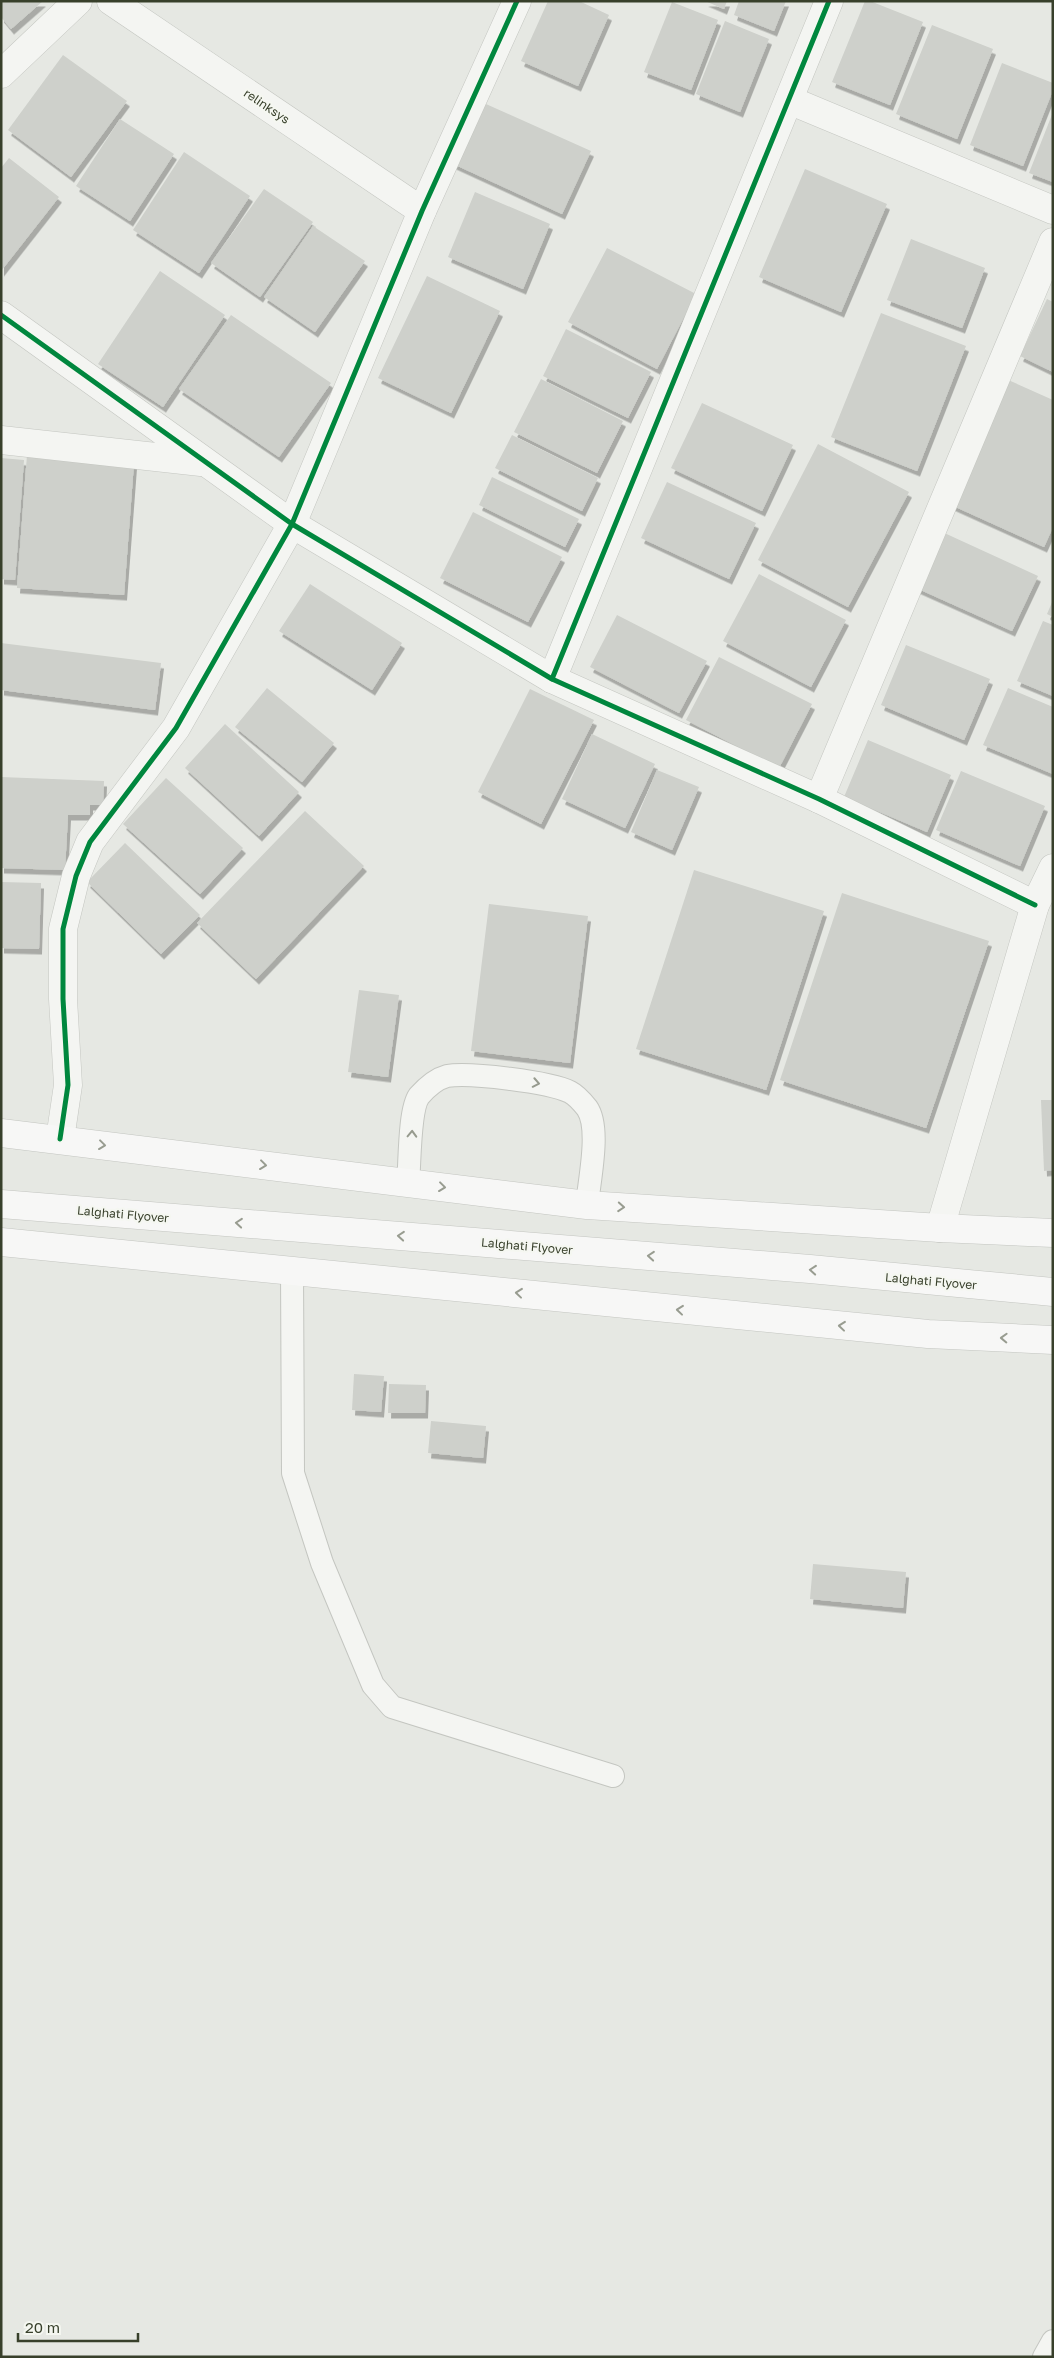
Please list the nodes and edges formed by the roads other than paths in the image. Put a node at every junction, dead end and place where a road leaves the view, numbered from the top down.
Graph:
1 (78, 1) edge
2 (112, 1) edge
3 (516, 1) edge
4 (829, 1) edge
5 (1, 74) edge
6 (789, 100) junction
7 (1053, 210) edge
8 (422, 211) junction
9 (1053, 242) edge
10 (1, 315) edge
11 (1, 440) edge
12 (203, 462) junction
13 (292, 524) junction
14 (552, 679) junction
15 (819, 799) junction
16 (1053, 868) edge
17 (1035, 905) junction
18 (1, 1133) edge
19 (60, 1140) junction
20 (408, 1182) junction
21 (1, 1204) edge
22 (587, 1205) junction
23 (940, 1228) junction
24 (1053, 1233) edge
25 (1, 1242) edge
26 (292, 1271) junction
27 (1053, 1292) edge
28 (1053, 1340) edge
29 (613, 1776) dead end
30 (1053, 2341) edge
31 (1044, 2357) edge

1 - 5 street
2 - 8 street, relinksys
3 - 8 street
4 - 6 street
6 - 7 street
6 - 14 street
8 - 13 street
9 - 15 street
10 - 12 street
11 - 12 street
12 - 13 street
13 - 14 street
13 - 19 street
14 - 15 street
15 - 17 street
16 - 17 street
17 - 23 street
18 - 19 main road
19 -> 20 main road
20 -> 22 main road
20 -> 22 lane
27 -> 21 main road, Lalghati Flyover
22 -> 23 main road
23 - 24 main road
25 - 26 main road
28 -> 26 main road
26 - 29 lane
30 - 31 lane

